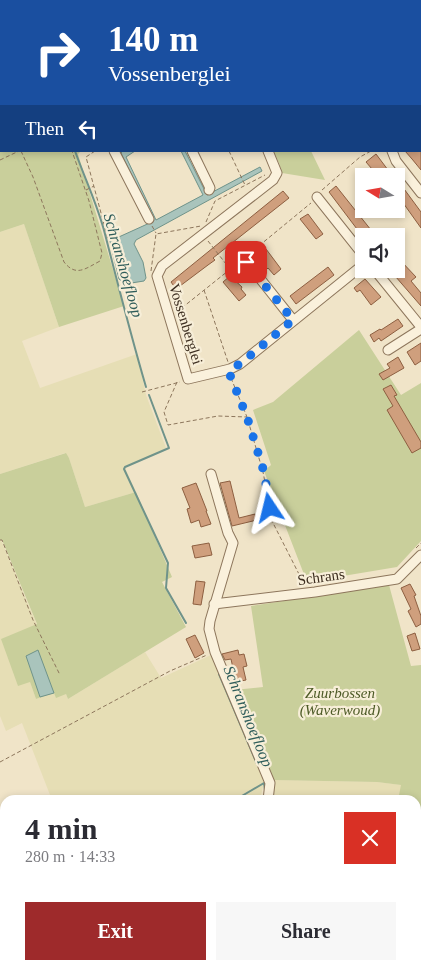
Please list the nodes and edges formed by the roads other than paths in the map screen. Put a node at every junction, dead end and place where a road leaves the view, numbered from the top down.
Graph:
1 (114, 152) edge
2 (192, 152) edge
3 (268, 152) edge
4 (392, 152) edge
5 (209, 190) dead end
6 (421, 193) edge
7 (317, 197) road end
8 (149, 219) dead end
9 (355, 245) edge
10 (246, 262) dead end
11 (355, 271) edge
12 (381, 278) edge
13 (293, 320) junction
14 (421, 328) edge
15 (388, 350) dead end
16 (211, 474) dead end
17 (418, 552) edge
18 (214, 604) junction
19 (269, 795) edge

1 - 8 street
2 - 5 street
3 - 13 street, Vossenberglei
4 - 6 street
7 - 9 street
10 - 13 street
11 - 13 street, Vossenberglei
12 - 14 street
14 - 15 street
16 - 18 street
17 - 18 street, Schrans
18 - 19 street

